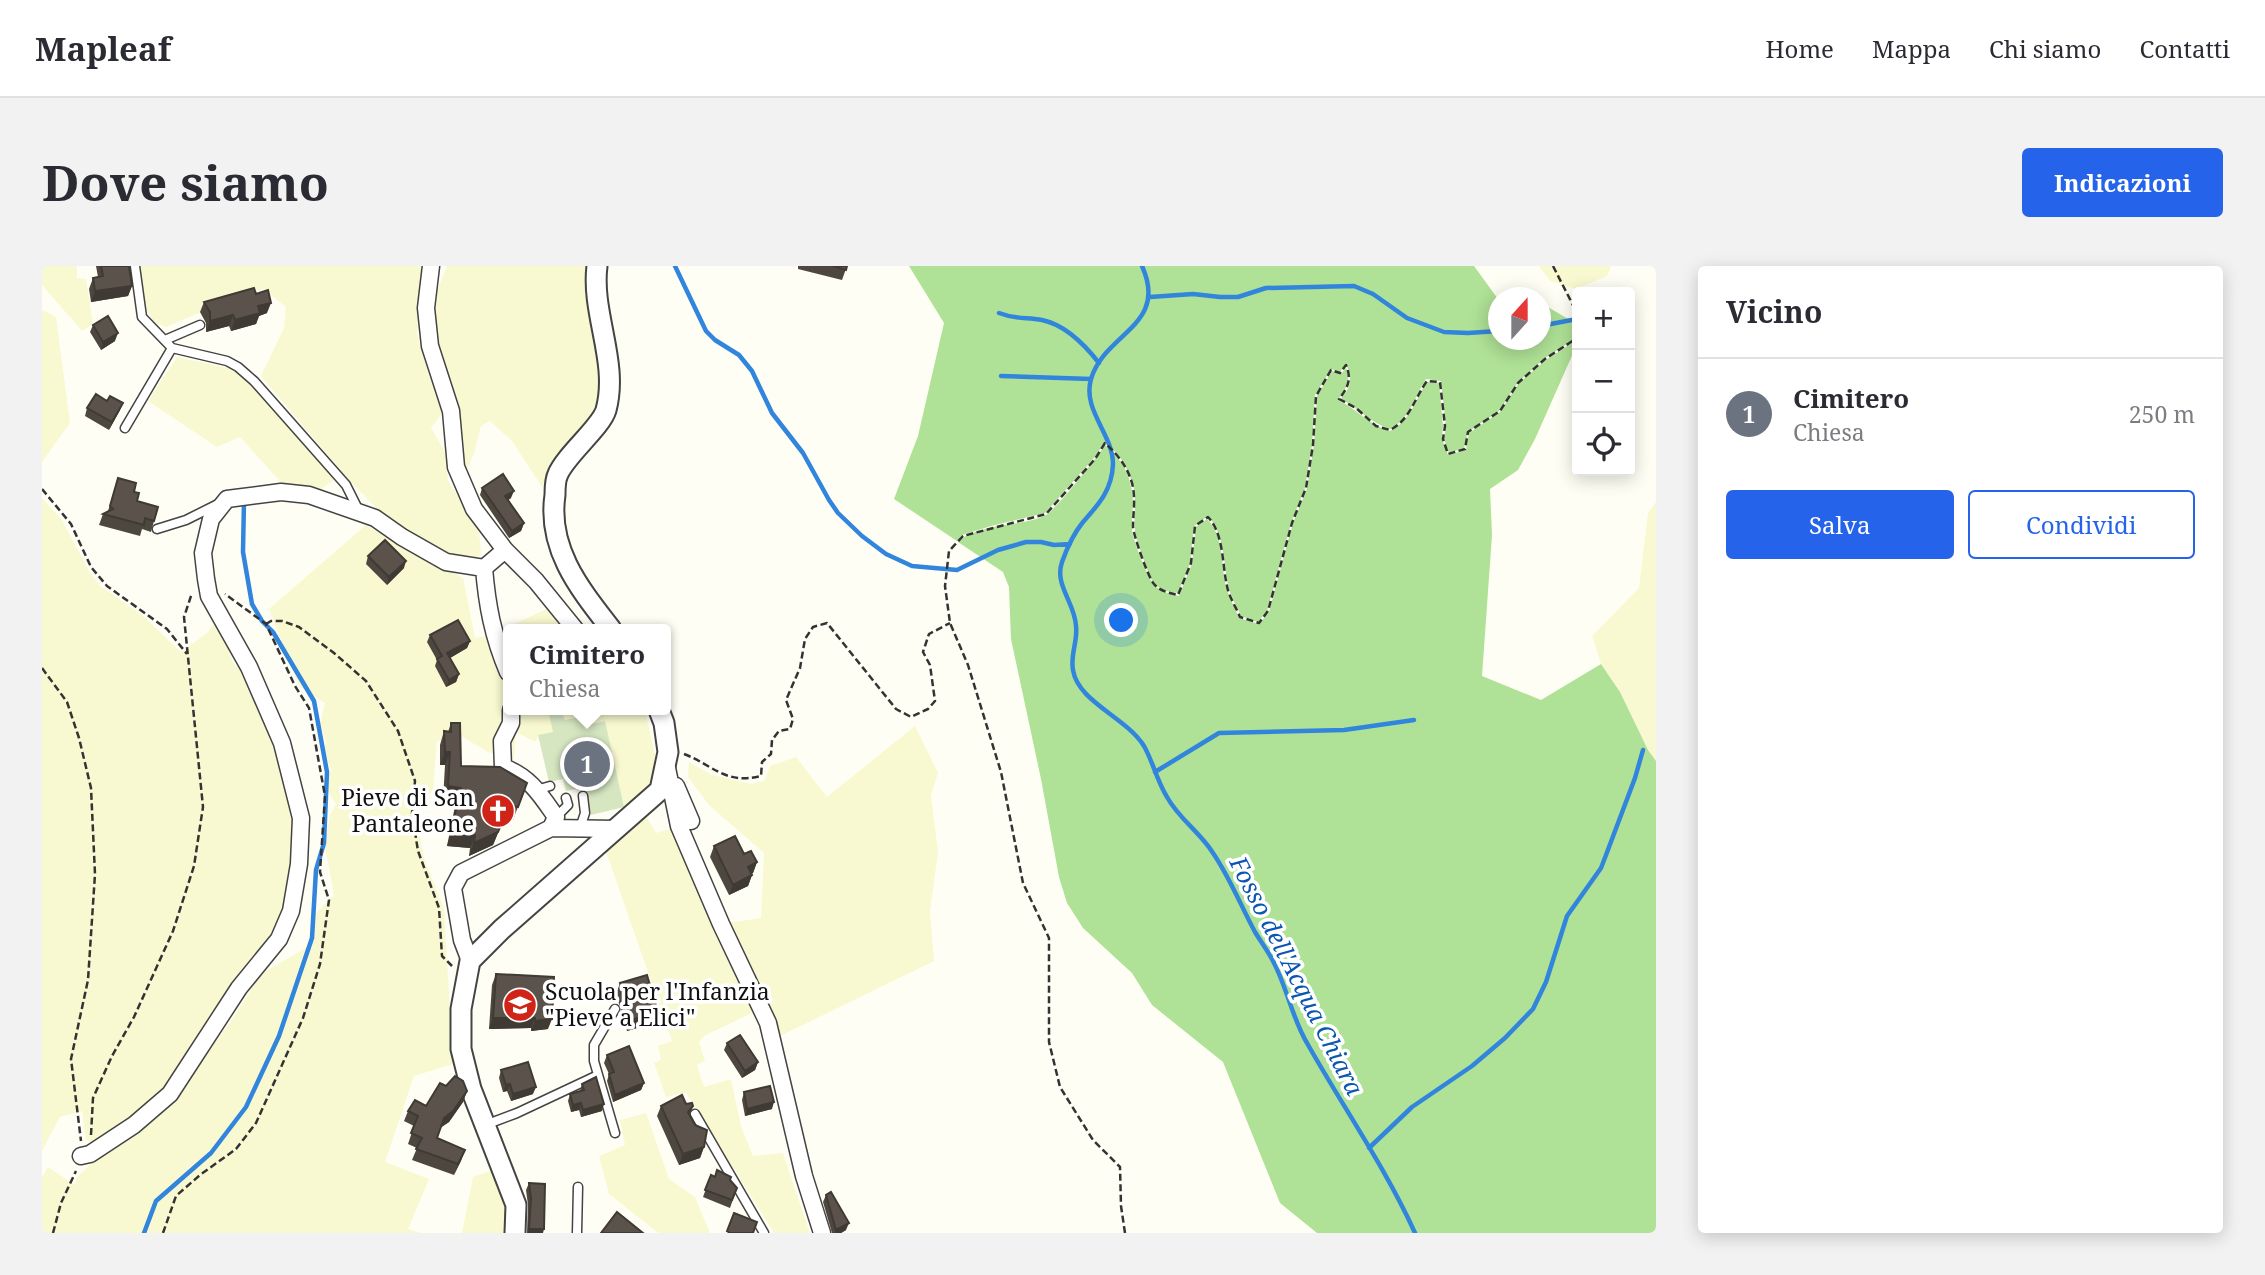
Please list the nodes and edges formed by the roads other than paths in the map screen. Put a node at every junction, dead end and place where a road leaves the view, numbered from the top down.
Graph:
1 (135, 266) edge
2 (443, 266) edge
3 (597, 266) edge
4 (430, 272) edge
5 (200, 325) dead end
6 (165, 340) junction
7 (172, 348) junction
8 (125, 428) dead end
9 (227, 499) junction
10 (359, 512) junction
11 (157, 529) edge
12 (505, 550) junction
13 (484, 568) junction
14 (571, 624) edge
15 (607, 624) edge
16 (503, 660) edge
17 (511, 715) edge
18 (661, 715) edge
19 (667, 768) junction
20 (583, 796) dead end
21 (566, 798) dead end
22 (691, 821) dead end
23 (553, 822) junction
24 (580, 828) junction
25 (616, 829) junction
26 (469, 966) junction
27 (615, 1009) dead end
28 (598, 1075) junction
29 (695, 1114) edge
30 (485, 1125) junction
31 (615, 1133) dead end
32 (85, 1155) road end
33 (578, 1186) dead end
34 (515, 1233) edge
35 (577, 1233) edge
36 (764, 1233) edge
37 (822, 1233) edge

1 - 6 lane
2 - 4 street
3 - 15 street
4 - 12 street
5 - 6 lane
6 - 7 lane
7 - 8 lane
7 - 10 lane
9 - 10 street
9 - 11 lane
9 - 32 street
10 - 13 street
12 - 13 street
12 - 14 street
13 - 16 street
17 - 23 street
18 - 19 street
19 - 22 street
19 - 25 street
19 - 37 street
20 - 24 lane
21 - 23 lane
23 - 24 street
23 - 26 street
24 - 25 street
25 - 26 street
26 - 30 street
27 - 28 lane
28 - 30 lane
28 - 31 lane
29 - 36 lane
30 - 34 street
33 - 35 lane

